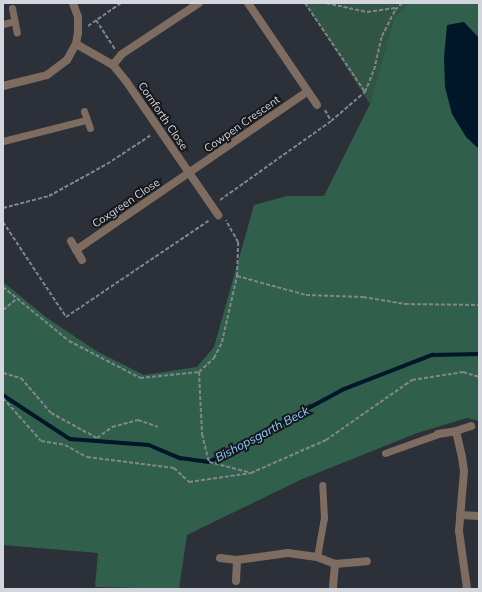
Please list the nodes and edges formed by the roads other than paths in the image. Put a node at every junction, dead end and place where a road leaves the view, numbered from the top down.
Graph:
1 (74, 3) edge
2 (199, 3) edge
3 (248, 3) edge
4 (12, 8) dead end
5 (15, 21) junction
6 (3, 24) edge
7 (17, 33) dead end
8 (76, 44) junction
9 (113, 65) junction
10 (3, 86) edge
11 (307, 92) junction
12 (317, 106) road end
13 (84, 111) dead end
14 (86, 120) junction
15 (90, 128) dead end
16 (3, 141) edge
17 (189, 175) junction
18 (218, 215) road end
19 (71, 242) dead end
20 (76, 250) junction
21 (82, 260) dead end
22 (471, 426) dead end
23 (456, 430) junction
24 (438, 434) joint
25 (385, 453) dead end
26 (322, 485) dead end
27 (460, 514) junction
28 (479, 516) edge
29 (317, 557) junction
30 (220, 558) dead end
31 (237, 560) junction
32 (367, 561) dead end
33 (335, 564) junction
34 (236, 581) dead end
35 (333, 589) edge
36 (467, 589) edge

1 - 8 street
2 - 9 street
3 - 11 street
4 - 5 lane
5 - 6 lane
5 - 7 lane
8 - 9 street, Cornforth Close
8 - 10 street
9 - 17 street, Cornforth Close
11 - 12 street
11 - 17 street, Cowpen Crescent
13 - 14 lane
14 - 15 lane
14 - 16 lane
17 - 18 street, Cornforth Close
17 - 20 street, Coxgreen Close
19 - 20 street
20 - 21 street
22 - 23 street
23 - 24 street
23 - 27 street
24 - 25 lane
26 - 29 lane
27 - 28 street
27 - 36 street
29 - 31 street
29 - 33 street
30 - 31 street
31 - 34 street
32 - 33 street
33 - 35 street

